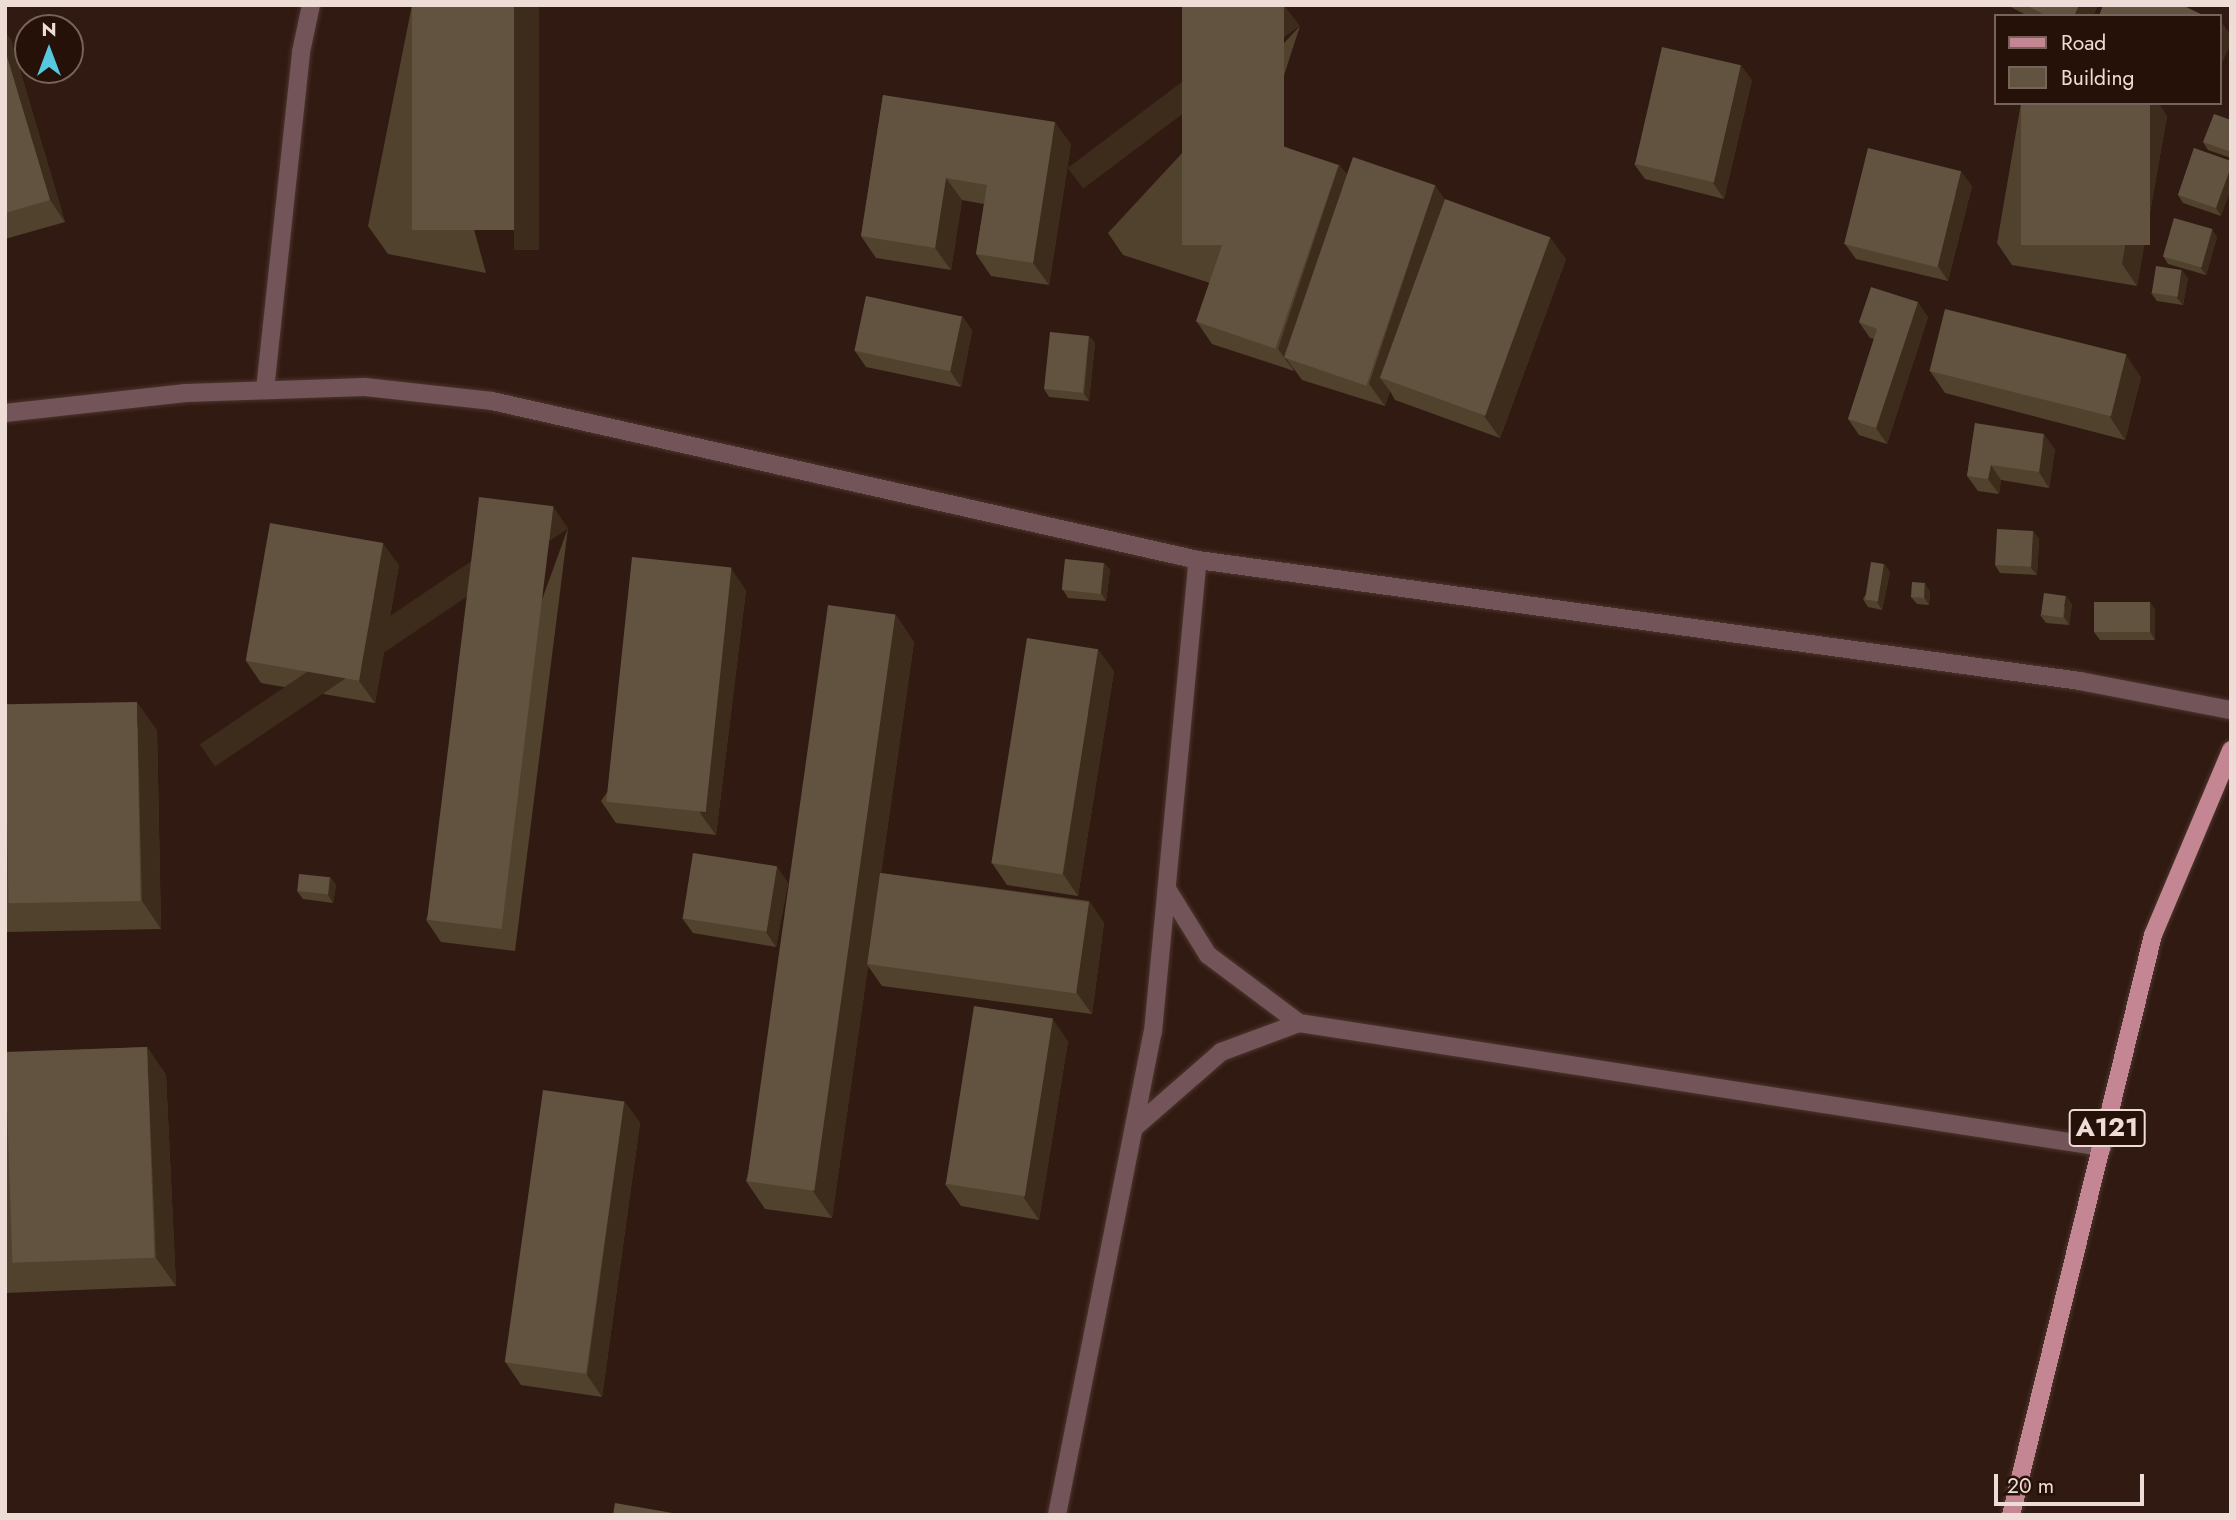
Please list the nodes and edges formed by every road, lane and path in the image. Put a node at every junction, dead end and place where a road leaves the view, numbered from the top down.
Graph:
1 (311, 5) edge
2 (265, 390) junction
3 (5, 413) edge
4 (1198, 561) junction
5 (2231, 710) edge
6 (2231, 750) edge
7 (1167, 889) junction
8 (1298, 1023) junction
9 (1134, 1128) junction
10 (2102, 1147) junction
11 (1057, 1515) edge
12 (2011, 1515) edge

1 - 2 street
2 - 3 street
2 - 4 street
4 - 5 street
4 - 7 street
6 - 10 main road, A121
7 - 8 street
7 - 9 street
8 - 9 street
8 - 10 street
9 - 11 street
10 - 12 main road, A121

